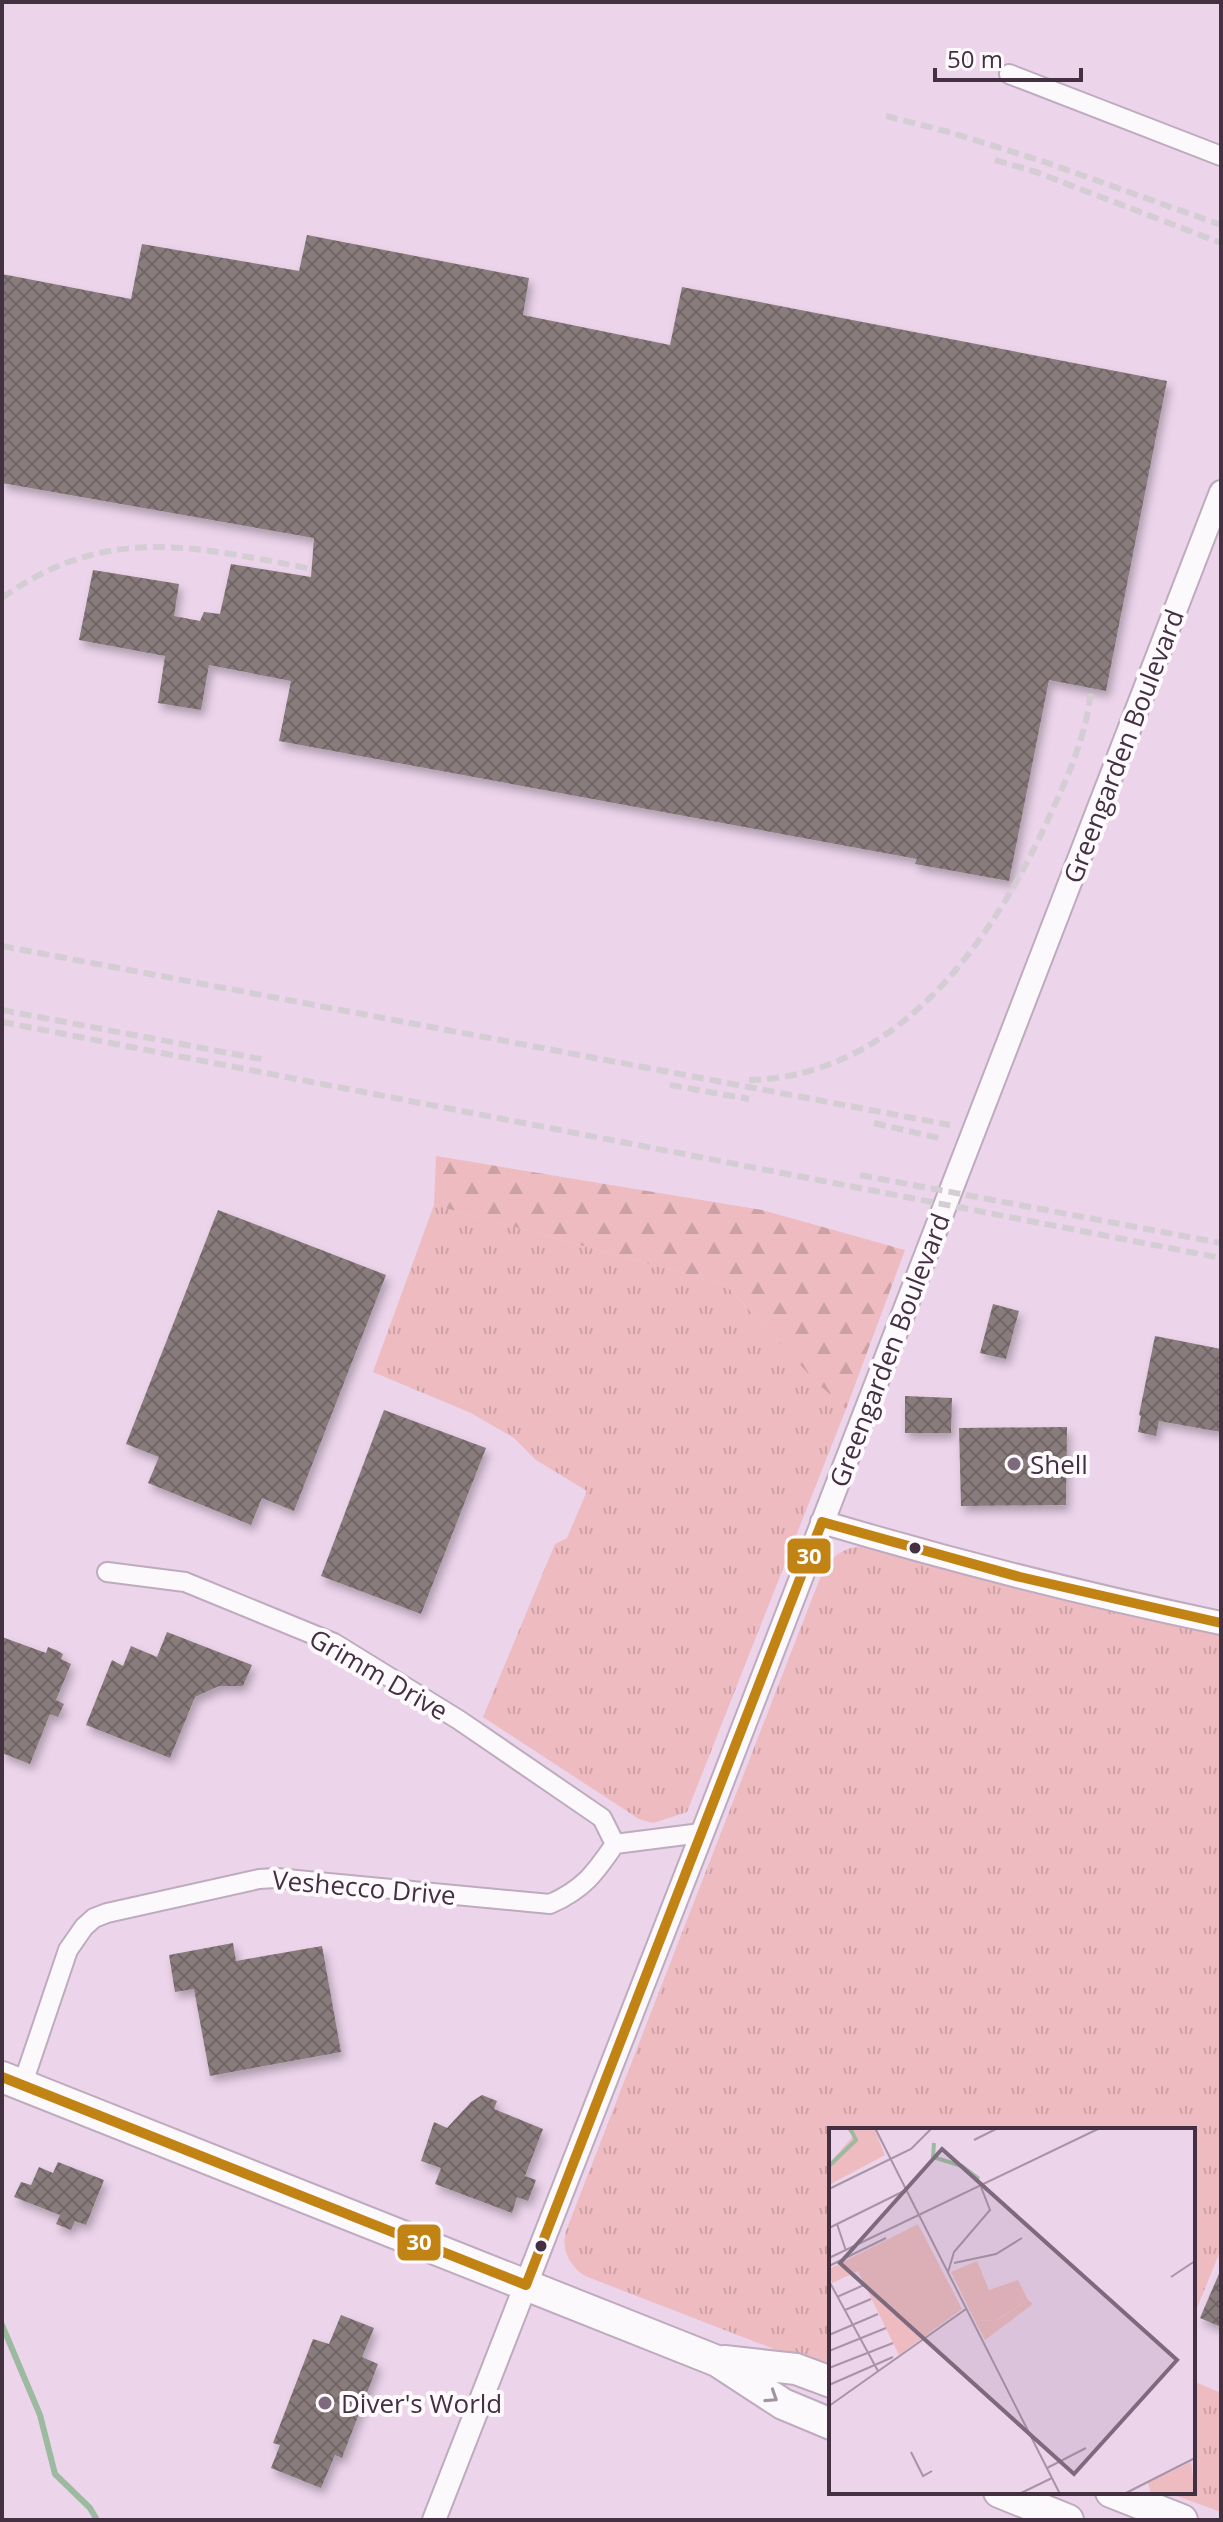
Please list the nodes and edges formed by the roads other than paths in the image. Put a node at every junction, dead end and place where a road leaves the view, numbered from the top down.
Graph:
1 (1009, 74) dead end
2 (1221, 156) edge
3 (1221, 492) edge
4 (822, 1522) junction
5 (107, 1572) dead end
6 (1221, 1623) edge
7 (701, 1833) junction
8 (615, 1844) junction
9 (12, 2082) edge
10 (526, 2285) junction
11 (717, 2361) junction
12 (829, 2381) edge
13 (829, 2423) edge
14 (1004, 2494) edge
15 (1116, 2494) edge
16 (438, 2519) edge
17 (1068, 2520) edge
18 (1182, 2520) edge

1 - 2 street
3 - 4 street, Greengarden Boulevard
4 - 6 street
4 - 7 street, Greengarden Boulevard
5 - 8 street, Grimm Drive
7 - 8 street
7 - 10 street, Greengarden Boulevard
8 - 9 street, Veshecco Drive
9 - 10 main road
10 - 11 main road
10 - 16 street, Greengarden Boulevard
11 - 12 main road
11 -> 13 main road
14 - 17 main road
15 - 18 main road

